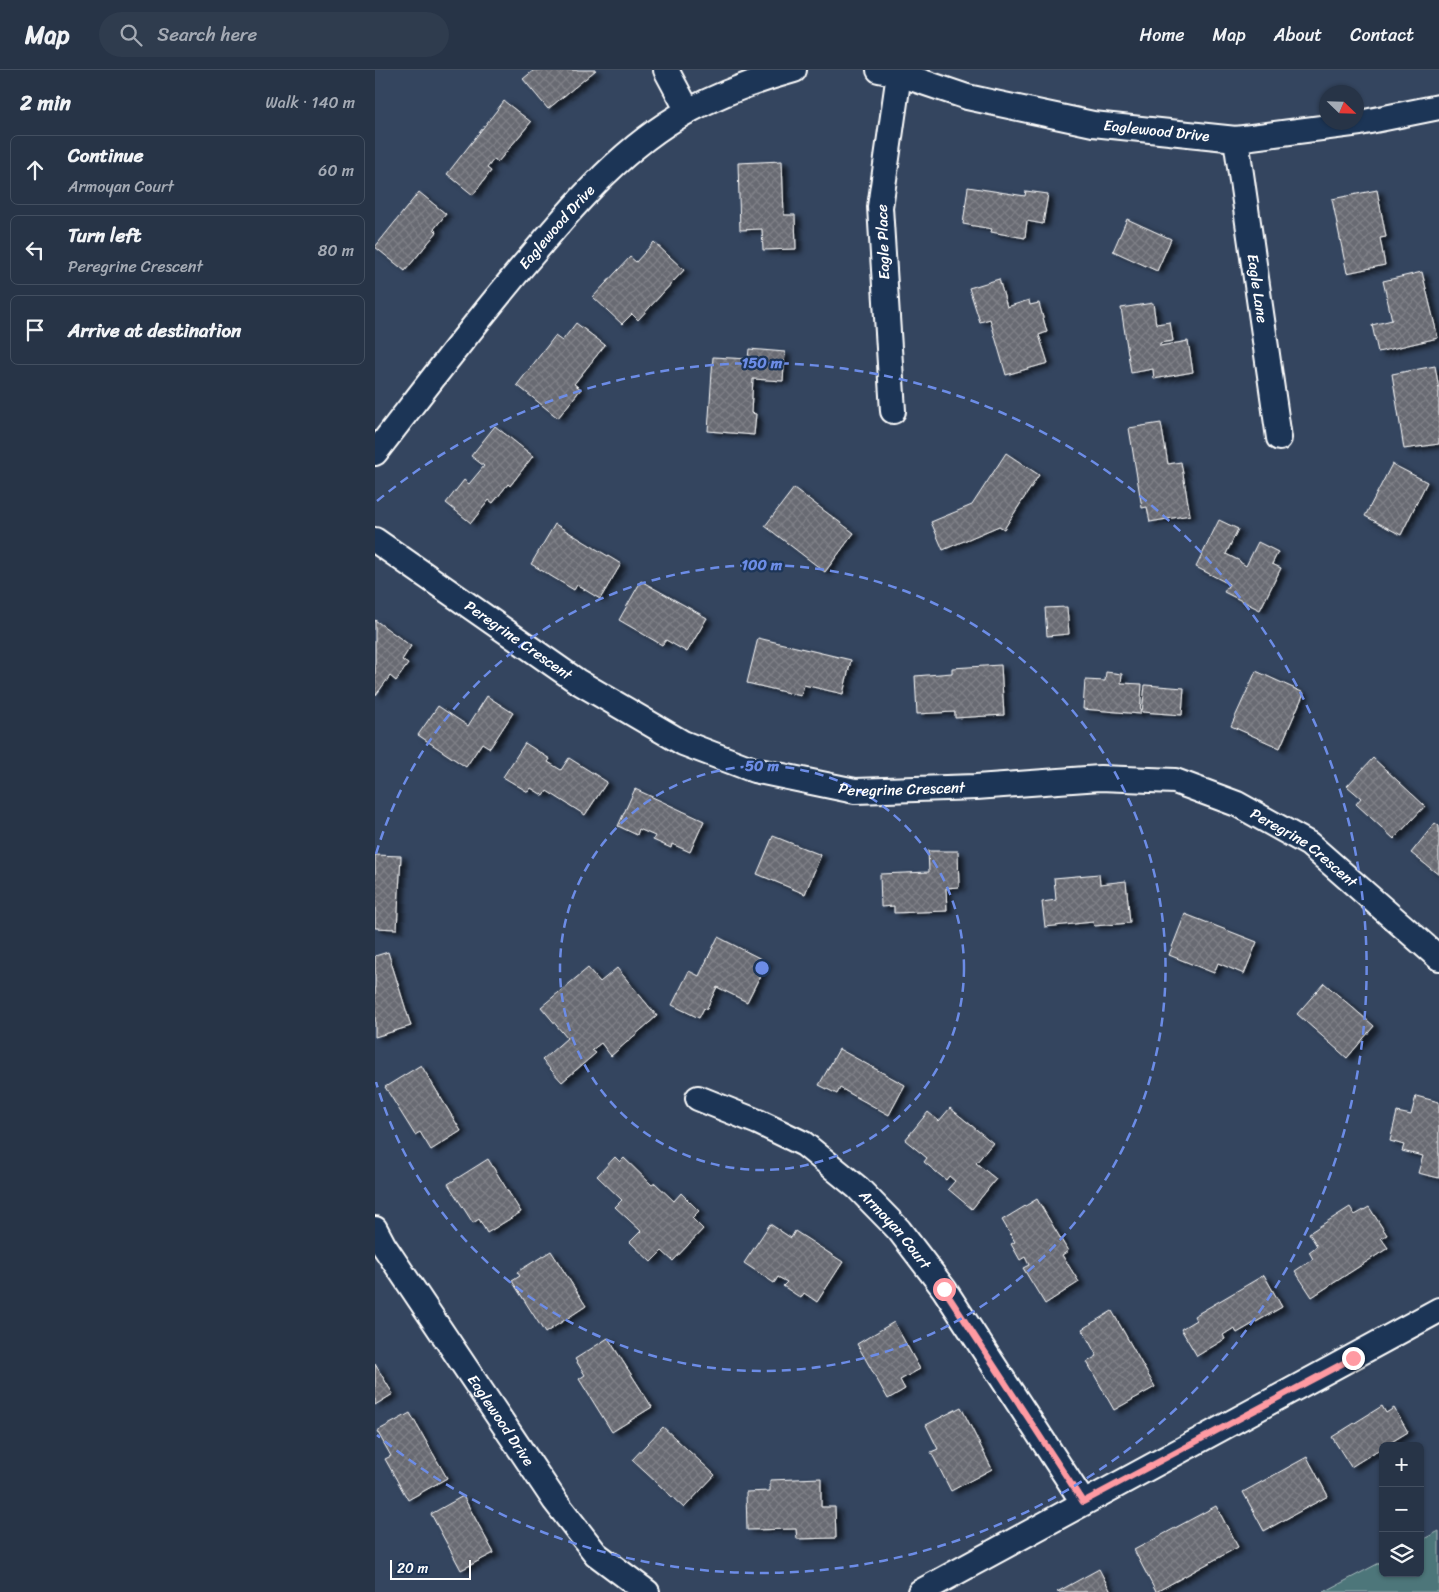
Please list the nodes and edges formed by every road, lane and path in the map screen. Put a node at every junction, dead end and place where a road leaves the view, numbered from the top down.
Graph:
1 (666, 70) edge
2 (794, 70) edge
3 (889, 72) edge
4 (1439, 107) edge
5 (688, 111) junction
6 (1236, 139) junction
7 (893, 411) dead end
8 (1279, 438) dead end
9 (375, 452) edge
10 (375, 540) edge
11 (1439, 958) edge
12 (698, 1098) dead end
13 (378, 1242) edge
14 (1439, 1310) edge
15 (1083, 1502) junction
16 (647, 1592) edge
17 (920, 1592) edge

1 - 5 street
2 - 5 street, Eaglewood Drive
3 - 6 street, Eaglewood Drive
3 - 7 street, Eagle Place
4 - 6 street, Eaglewood Drive
5 - 9 street, Eaglewood Drive
6 - 8 street, Eagle Lane
10 - 11 street, Peregrine Crescent
12 - 15 street, Armoyan Court
13 - 16 street, Eaglewood Drive
14 - 15 street
15 - 17 street

